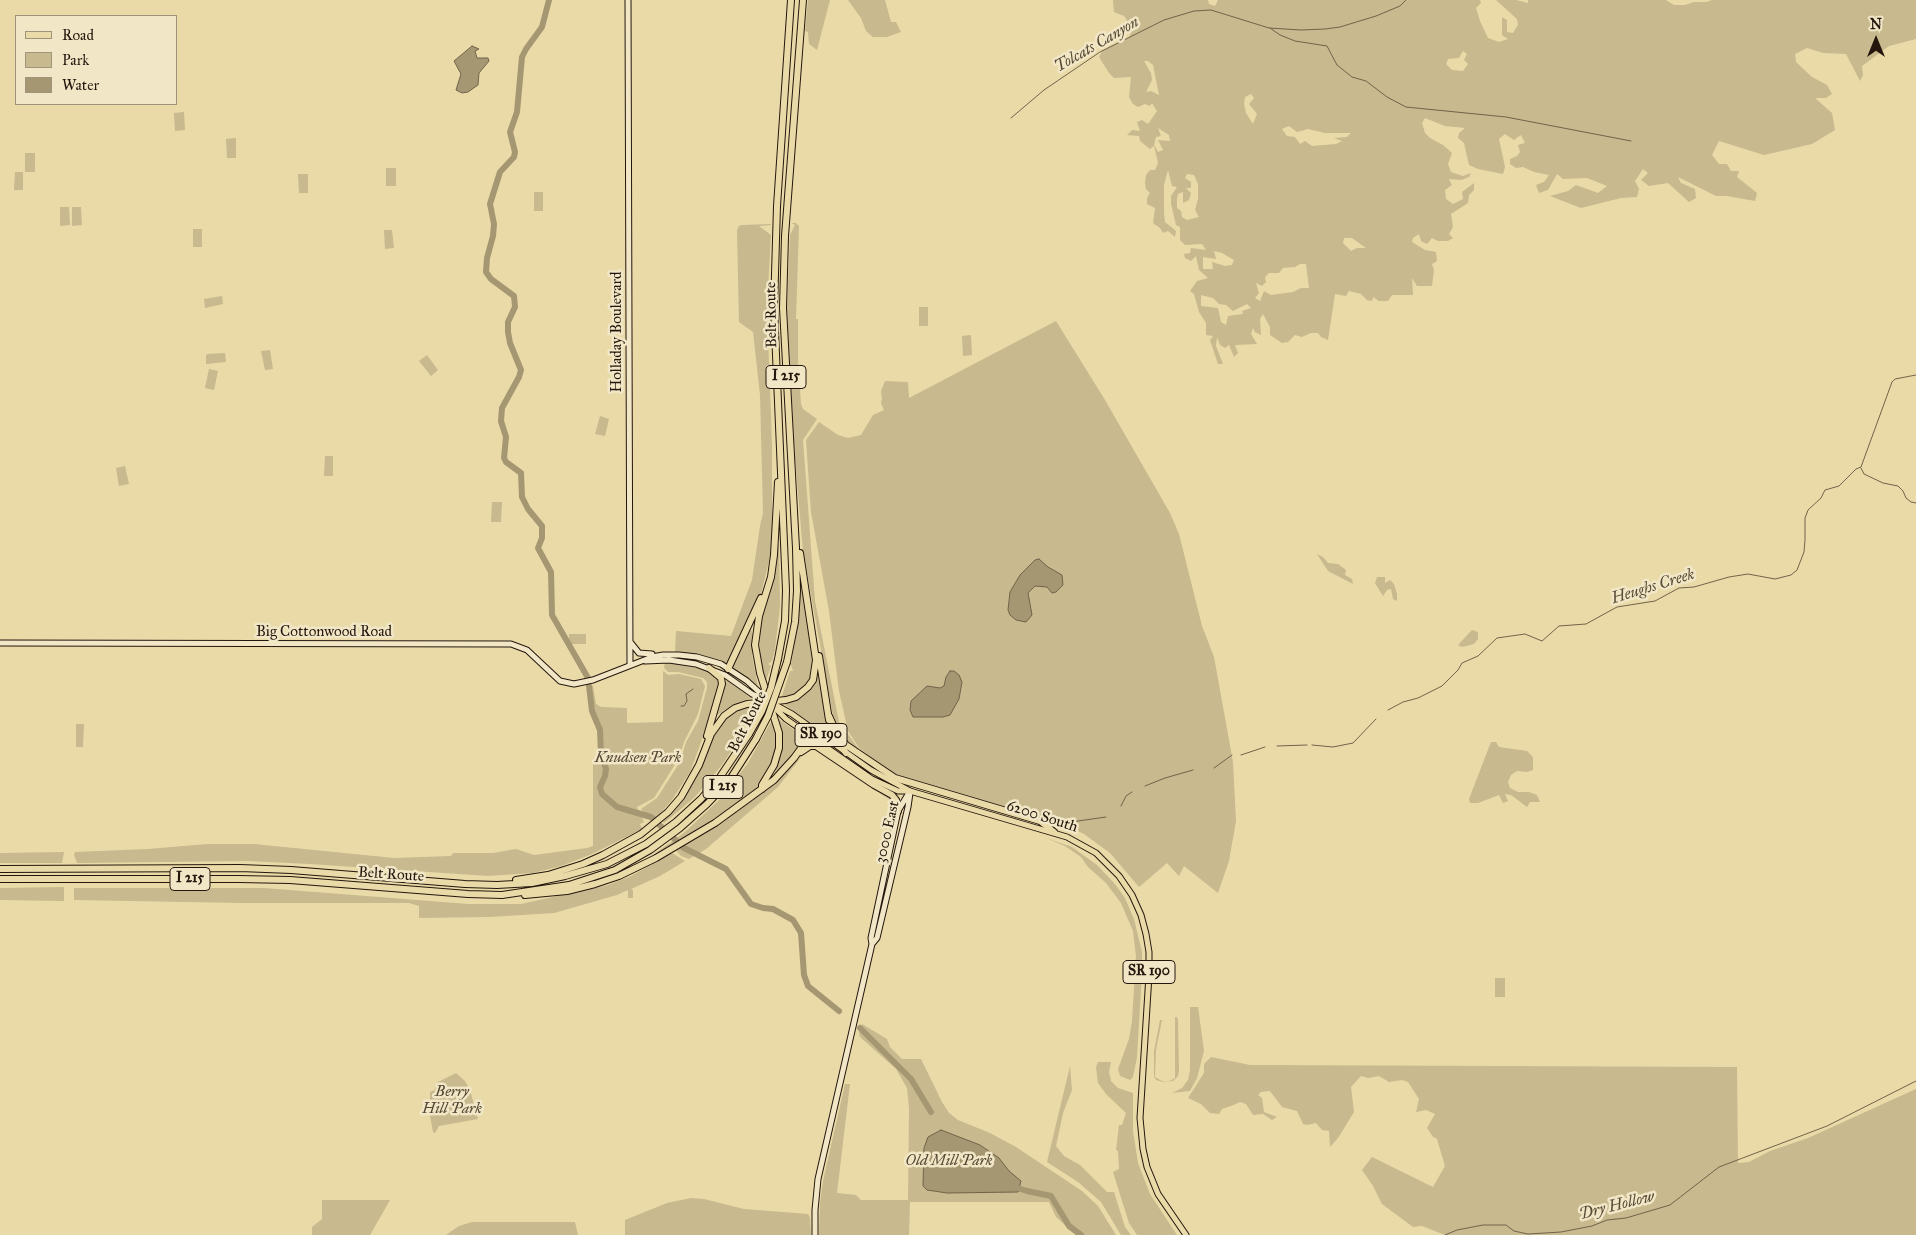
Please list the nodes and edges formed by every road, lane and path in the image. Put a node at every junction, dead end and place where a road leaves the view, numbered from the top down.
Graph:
1 (628, 0) edge
2 (792, 0) edge
3 (802, 0) edge
4 (779, 438) junction
5 (794, 518) junction
6 (771, 576) junction
7 (813, 631) junction
8 (630, 641) junction
9 (0, 643) edge
10 (663, 655) junction
11 (633, 664) junction
12 (708, 668) junction
13 (728, 668) junction
14 (769, 702) junction
15 (829, 716) junction
16 (810, 736) junction
17 (846, 753) junction
18 (794, 758) junction
19 (699, 765) junction
20 (883, 785) junction
21 (762, 789) junction
22 (910, 791) junction
23 (898, 811) junction
24 (678, 825) junction
25 (1054, 832) junction
26 (648, 847) junction
27 (0, 869) edge
28 (0, 879) edge
29 (465, 884) junction
30 (502, 895) junction
31 (872, 944) junction
32 (815, 1235) edge
33 (1186, 1235) edge

1 - 8 main road, Holladay Boulevard
2 - 4 highway, Belt Route / I 215
3 - 5 highway, Belt Route / I 215
4 - 6 highway
4 - 24 highway, Belt Route / I 215, bridge
5 - 7 highway
5 - 24 highway, Belt Route / I 215, bridge
6 - 13 highway
6 - 14 highway
7 - 14 highway
7 - 15 highway
8 - 10 main road
8 - 11 main road, Holladay Boulevard
9 - 11 main road, Big Cottonwood Road
10 - 11 main road, 6200 South
10 - 13 main road, 6200 South
11 - 12 main road, 6200 South
12 - 14 main road, 6200 South / SR 190
12 - 19 highway
13 - 14 main road, 6200 South / SR 190
14 - 16 main road, 6200 South / SR 190
14 - 17 main road, 6200 South / SR 190
14 - 19 highway
14 - 21 highway
15 - 17 highway
15 - 25 highway
16 - 18 highway
16 - 20 main road, 6200 South / SR 190
17 - 22 main road, 6200 South / SR 190
18 - 21 highway
18 - 23 highway
19 - 29 highway
20 - 22 main road, 6200 South / SR 190
20 - 23 main road
21 - 30 highway
22 - 23 main road, 3000 East
22 - 25 main road, 6200 South / SR 190
22 - 31 main road, 3000 East
23 - 31 main road, 3000 East
24 - 26 highway, Belt Route / I 215
25 - 33 main road, 6200 South / SR 190
26 - 29 highway, Belt Route / I 215
26 - 30 highway, Belt Route / I 215
27 - 29 highway, Belt Route / I 215
28 - 30 highway, Belt Route / I 215
31 - 32 main road, 3000 East

